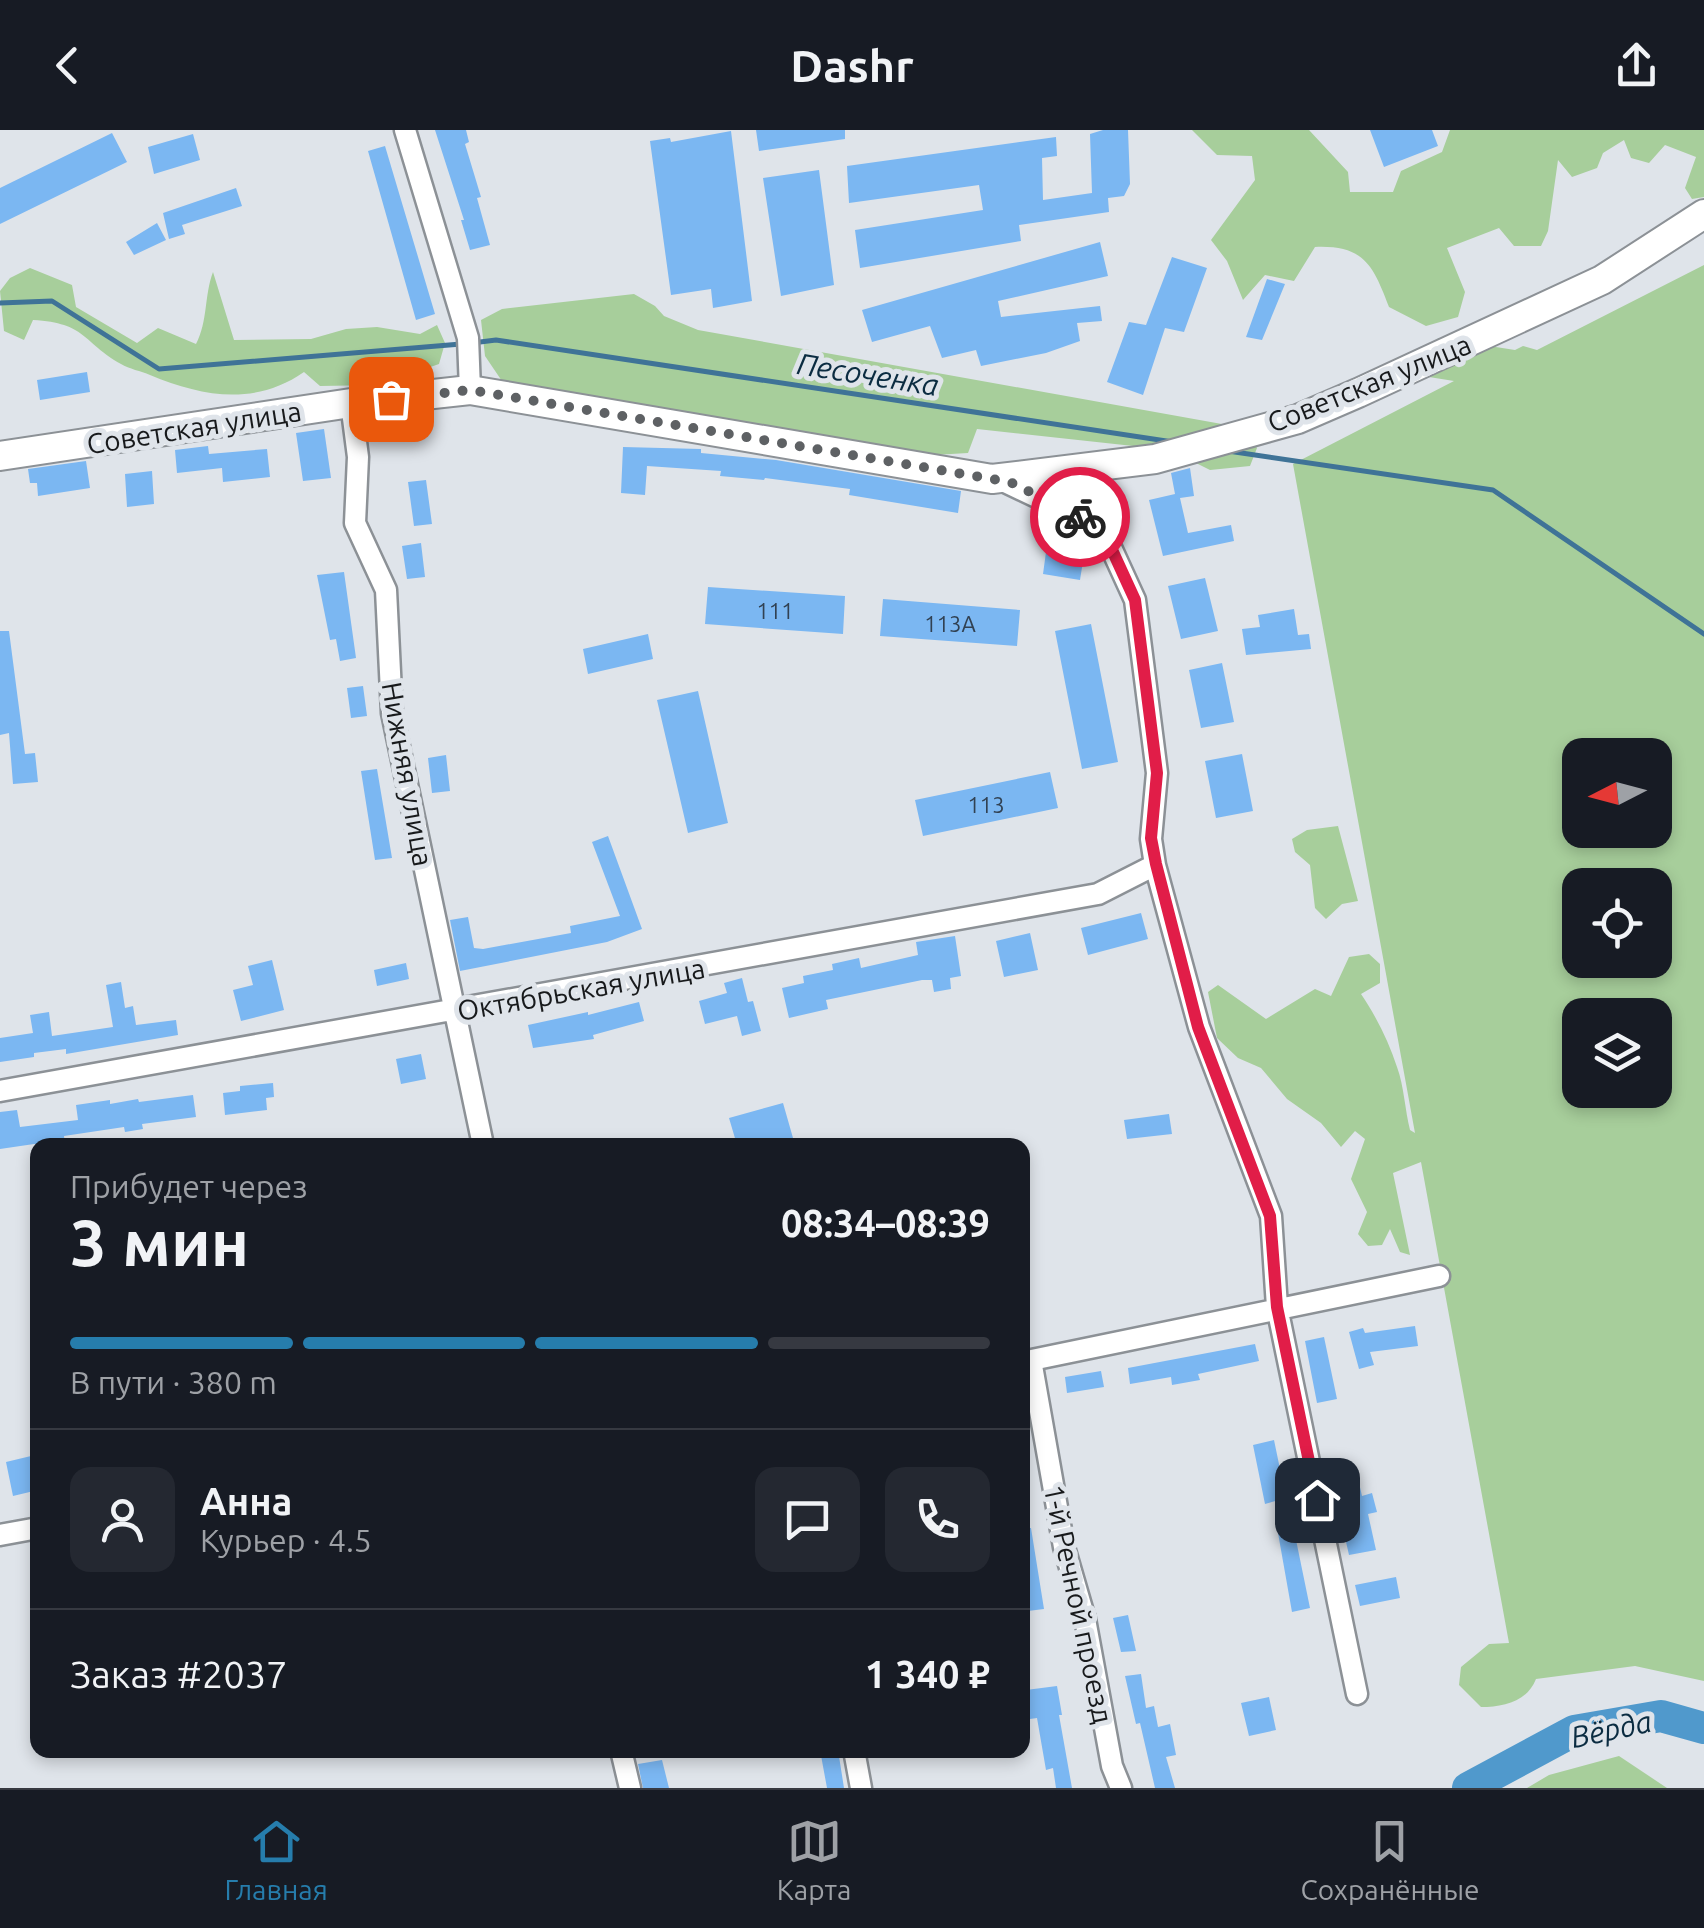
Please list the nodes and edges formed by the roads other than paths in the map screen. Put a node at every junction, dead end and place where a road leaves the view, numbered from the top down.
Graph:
1 (405, 130) edge
2 (1704, 214) edge
3 (470, 390) junction
4 (351, 404) junction
5 (0, 456) edge
6 (992, 479) junction
7 (1156, 864) junction
8 (454, 1012) junction
9 (0, 1091) edge
10 (481, 1138) edge
11 (1438, 1276) dead end
12 (1277, 1307) junction
13 (1030, 1360) edge
14 (1030, 1376) edge
15 (30, 1529) edge
16 (0, 1534) edge
17 (1357, 1694) dead end
18 (622, 1758) edge
19 (855, 1758) edge
20 (630, 1788) edge
21 (861, 1788) edge
22 (1121, 1788) edge

1 - 3 street
2 - 6 street, Советская улица
3 - 4 street, Советская улица
3 - 6 street, Советская улица
4 - 5 street, Советская улица
4 - 8 street, Нижняя улица
6 - 7 street
7 - 8 street, Октябрьская улица
7 - 12 street
8 - 9 street, Октябрьская улица
8 - 10 street, Нижняя улица
11 - 12 street
12 - 13 street
12 - 17 street
14 - 22 street, 1-й Речной проезд
15 - 16 street
18 - 20 street
19 - 21 street

